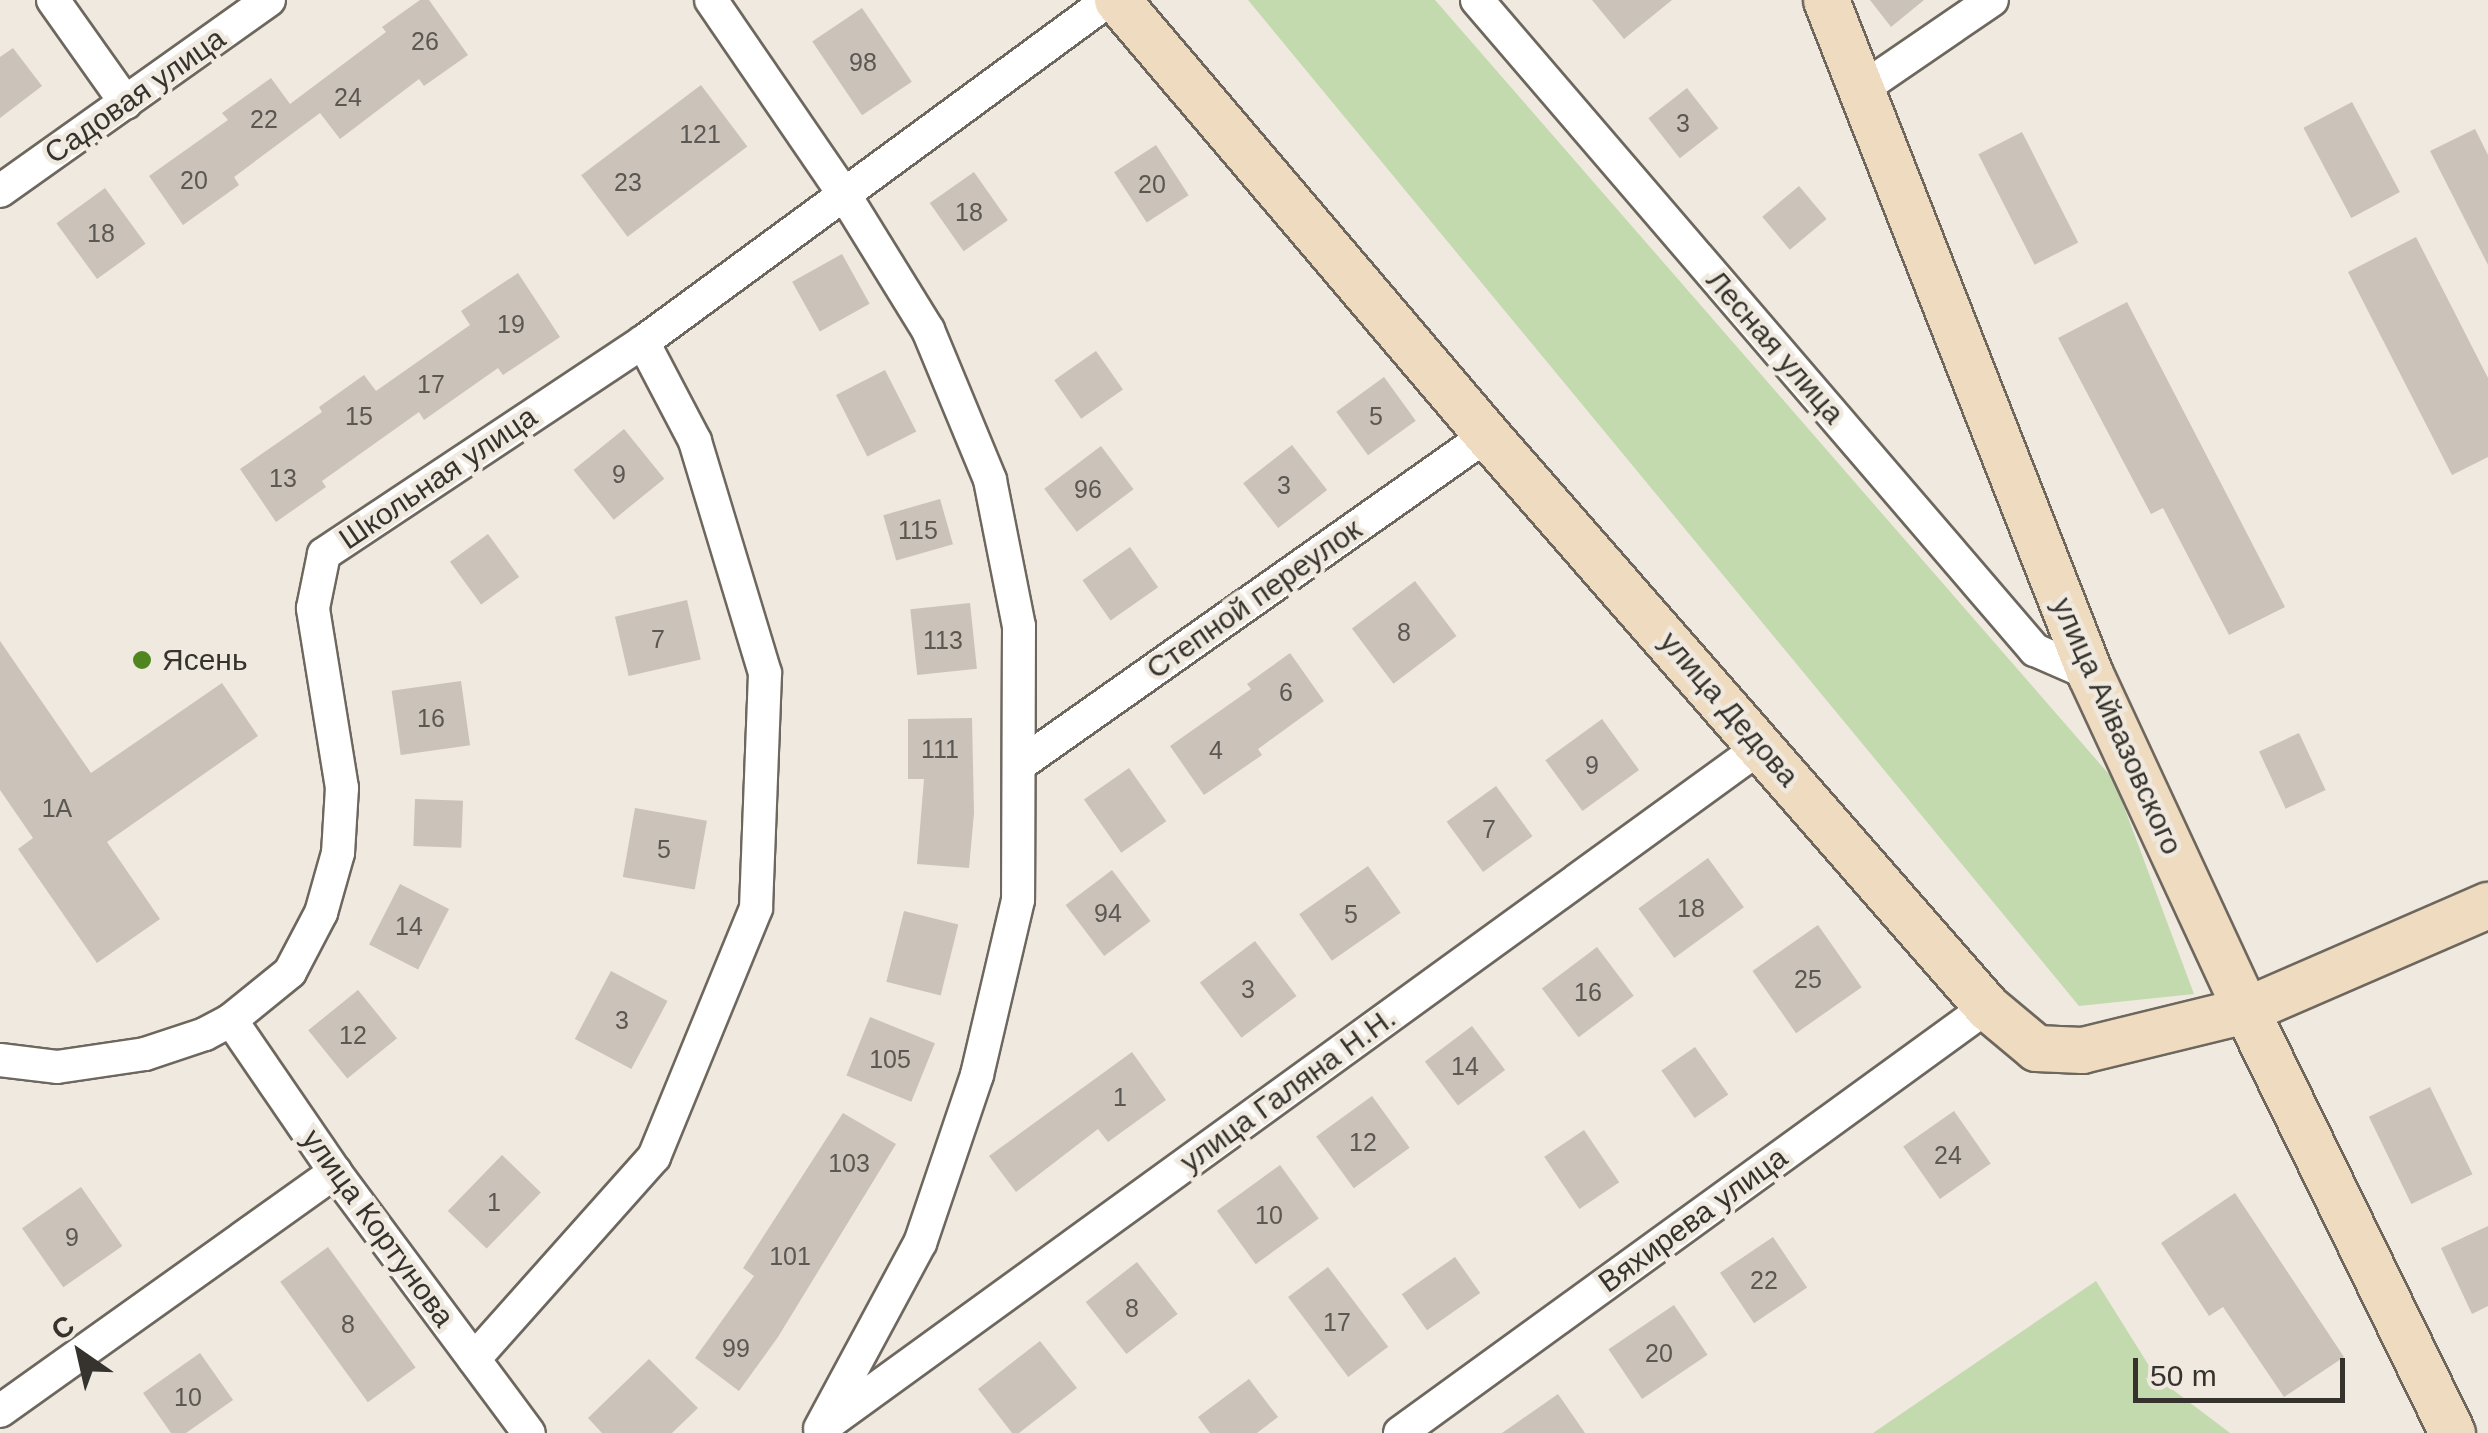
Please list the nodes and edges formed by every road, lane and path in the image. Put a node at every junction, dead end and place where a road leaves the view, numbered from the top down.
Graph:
1 (53, 0) edge
2 (269, 0) edge
3 (711, 0) edge
4 (1108, 0) edge
5 (1117, 0) edge
6 (1477, 0) edge
7 (1826, 0) edge
8 (1992, 0) edge
9 (1859, 90) junction
10 (126, 103) junction
11 (0, 191) edge
12 (844, 194) junction
13 (643, 342) junction
14 (1487, 435) junction
15 (2090, 674) junction
16 (1762, 746) junction
17 (1022, 762) junction
18 (2488, 905) edge
19 (1986, 1007) junction
20 (2246, 1010) junction
21 (231, 1020) junction
22 (0, 1060) edge
23 (336, 1172) junction
24 (474, 1360) junction
25 (0, 1411) edge
26 (817, 1431) edge
27 (529, 1433) edge
28 (1400, 1433) edge
29 (2452, 1433) edge

1 - 10 street
2 - 10 street, Садовая улица
3 - 12 street
4 - 12 street, Школьная улица
5 - 14 street, улица Дедова
6 - 15 street, Лесная улица
7 - 9 street, улица Айвазовского
8 - 9 street
9 - 15 street, улица Айвазовского
10 - 11 street, Садовая улица
12 - 13 street, Школьная улица
12 - 17 street
13 - 21 street, Школьная улица
13 - 24 street
14 - 16 street, улица Дедова
14 - 17 street, Степной переулок
15 - 20 street, улица Айвазовского
16 - 19 street, улица Дедова
16 - 26 street, улица Галяна Н.Н.
17 - 26 street
18 - 20 street, улица Дедова
19 - 20 street, улица Дедова
19 - 28 street, Вяхирева улица
20 - 29 street, улица Айвазовского
21 - 22 street, Школьная улица
21 - 23 street, улица Кортунова
23 - 24 street, улица Кортунова
23 - 25 street
24 - 27 street, улица Кортунова

